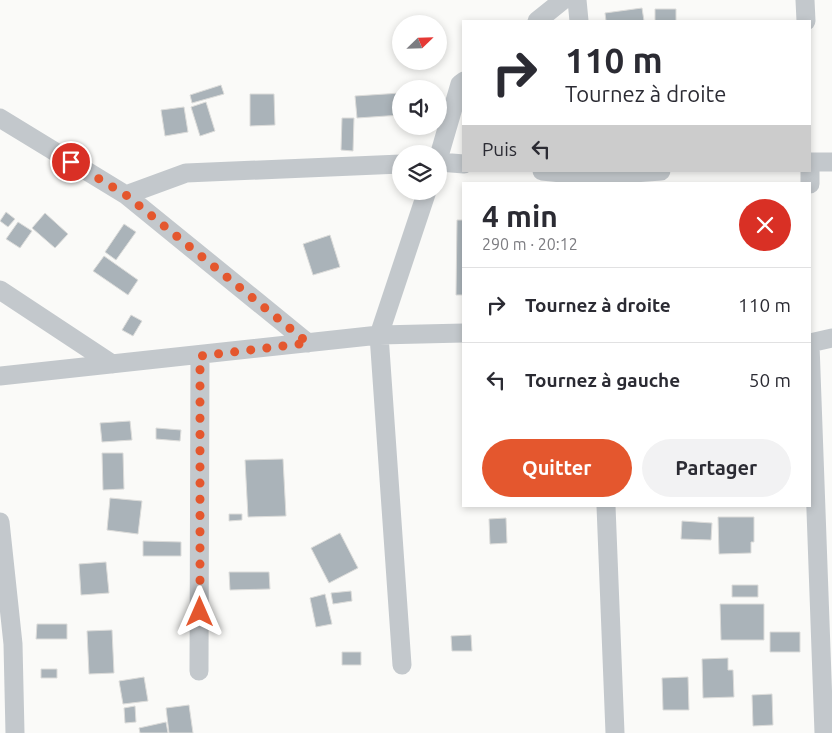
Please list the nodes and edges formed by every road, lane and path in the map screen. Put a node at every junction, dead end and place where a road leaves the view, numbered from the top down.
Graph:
1 (563, 0) edge
2 (577, 0) edge
3 (805, 0) edge
4 (538, 20) edge
5 (579, 20) edge
6 (806, 20) edge
7 (462, 82) edge
8 (0, 118) edge
9 (442, 145) edge
10 (811, 162) edge
11 (832, 162) edge
12 (447, 163) edge
13 (392, 164) edge
14 (462, 164) edge
15 (550, 172) edge
16 (650, 172) edge
17 (592, 177) edge
18 (126, 195) junction
19 (424, 200) edge
20 (0, 290) edge
21 (462, 334) edge
22 (380, 335) junction
23 (832, 338) edge
24 (308, 343) junction
25 (811, 344) edge
26 (200, 356) junction
27 (112, 364) junction
28 (811, 372) edge
29 (0, 376) edge
30 (606, 507) edge
31 (0, 522) edge
32 (402, 664) dead end
33 (199, 671) dead end
34 (15, 733) edge
35 (615, 733) edge
36 (824, 733) edge

1 - 4 street
2 - 5 street
3 - 6 street
7 - 9 street
8 - 18 street
10 - 11 street
12 - 14 street
13 - 18 street
15 - 17 street
16 - 17 street
18 - 24 street
19 - 22 street
20 - 27 street
21 - 22 street
22 - 24 street
22 - 32 street
23 - 25 street
24 - 26 street
26 - 27 street
26 - 33 street
27 - 29 street
28 - 36 street
30 - 35 street
31 - 34 street

